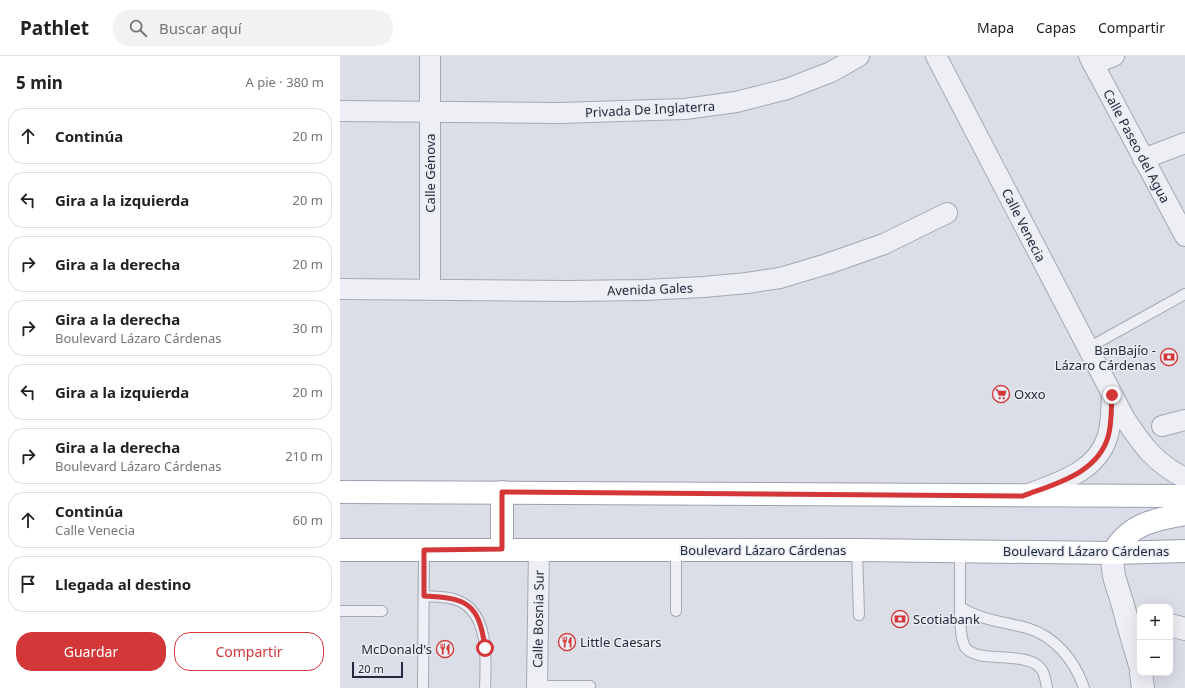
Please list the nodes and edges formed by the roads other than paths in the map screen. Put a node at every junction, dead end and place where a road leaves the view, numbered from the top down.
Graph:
1 (430, 56) edge
2 (859, 56) edge
3 (936, 56) edge
4 (1114, 56) edge
5 (1091, 60) edge
6 (340, 111) edge
7 (430, 111) junction
8 (1185, 143) edge
9 (1143, 159) junction
10 (947, 213) dead end
11 (1185, 236) edge
12 (340, 289) edge
13 (430, 289) junction
14 (1185, 294) edge
15 (1088, 348) junction
16 (1112, 395) junction
17 (1185, 420) edge
18 (1162, 426) dead end
19 (1185, 478) edge
20 (340, 492) edge
21 (502, 492) junction
22 (1023, 496) junction
23 (1185, 496) edge
24 (1185, 514) edge
25 (502, 549) junction
26 (539, 549) junction
27 (340, 550) edge
28 (424, 550) junction
29 (676, 550) junction
30 (857, 550) junction
31 (960, 551) junction
32 (1185, 551) edge
33 (1113, 553) junction
34 (424, 596) junction
35 (1121, 598) junction
36 (960, 607) junction
37 (340, 611) edge
38 (382, 611) dead end
39 (676, 611) dead end
40 (1137, 611) edge
41 (859, 615) dead end
42 (1173, 626) edge
43 (1185, 629) edge
44 (1137, 654) edge
45 (1141, 676) edge
46 (590, 686) dead end
47 (537, 687) edge
48 (423, 688) edge
49 (485, 688) edge
50 (1047, 688) edge
51 (1084, 688) edge
52 (1143, 688) edge

1 - 7 street, Calle Génova
2 - 7 street, Privada De Inglaterra
3 - 15 street, Calle Venecia
4 - 5 street
5 - 9 street, Calle Paseo del Agua
6 - 7 street, Privada De Inglaterra
7 - 13 street, Calle Génova
8 - 9 street
9 - 11 street, Calle Paseo del Agua
10 - 13 street, Avenida Gales
12 - 13 street, Avenida Gales
14 - 15 lane
15 - 16 street, Calle Venecia
16 - 19 street, Calle Venecia
16 - 22 street
17 - 18 street
20 - 21 main road
21 - 22 main road
21 - 25 main road
22 - 23 main road
24 - 33 main road
25 - 26 main road, Boulevard Lázaro Cárdenas
25 - 28 main road, Boulevard Lázaro Cárdenas
26 - 29 main road, Boulevard Lázaro Cárdenas
26 - 47 street, Calle Bosnia Sur
27 - 28 main road, Boulevard Lázaro Cárdenas
28 - 34 lane
29 - 30 main road, Boulevard Lázaro Cárdenas
29 - 39 lane
30 - 31 main road, Boulevard Lázaro Cárdenas
30 - 41 lane
31 - 33 main road, Boulevard Lázaro Cárdenas
31 - 36 lane
32 - 33 main road, Boulevard Lázaro Cárdenas
33 - 35 street
34 - 48 lane
34 - 49 lane
35 - 40 street
35 - 44 street
36 - 50 lane
36 - 51 lane
37 - 38 lane
42 - 43 street
45 - 52 street
46 - 47 lane

